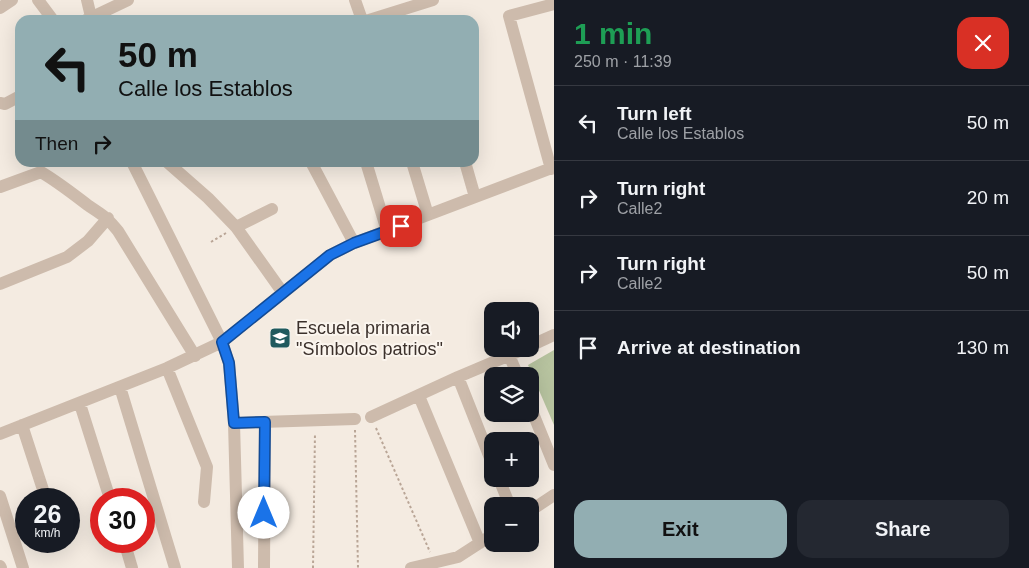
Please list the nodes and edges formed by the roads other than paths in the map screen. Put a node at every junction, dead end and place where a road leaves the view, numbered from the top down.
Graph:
1 (12, 0) edge
2 (38, 0) edge
3 (87, 0) edge
4 (128, 0) edge
5 (355, 0) edge
6 (433, 0) edge
7 (554, 4) edge
8 (0, 8) edge
9 (49, 15) edge
10 (88, 15) edge
11 (96, 15) edge
12 (360, 15) edge
13 (385, 15) edge
14 (15, 99) edge
15 (0, 102) edge
16 (134, 167) edge
17 (173, 167) edge
18 (314, 167) edge
19 (368, 167) edge
20 (414, 167) edge
21 (466, 167) edge
22 (552, 168) edge
23 (0, 187) edge
24 (475, 197) junction
25 (272, 209) dead end
26 (428, 215) junction
27 (108, 218) junction
28 (236, 228) junction
29 (387, 231) junction
30 (354, 243) junction
31 (0, 284) edge
32 (283, 293) junction
33 (554, 335) edge
34 (222, 342) junction
35 (539, 342) edge
36 (195, 356) junction
37 (504, 357) edge
38 (167, 368) junction
39 (458, 377) junction
40 (120, 387) junction
41 (419, 396) junction
42 (80, 404) junction
43 (371, 417) road end
44 (355, 419) road end
45 (265, 422) junction
46 (537, 422) edge
47 (234, 423) junction
48 (22, 425) junction
49 (0, 434) edge
50 (484, 443) edge
51 (554, 465) edge
52 (42, 488) edge
53 (107, 488) edge
54 (554, 495) edge
55 (0, 496) edge
56 (204, 502) dead end
57 (539, 505) edge
58 (484, 540) edge
59 (480, 543) junction
60 (128, 553) edge
61 (23, 568) edge
62 (132, 568) edge
63 (176, 568) edge
64 (238, 568) edge
65 (264, 568) edge
66 (411, 568) edge

1 - 8 street
2 - 9 street
3 - 10 street
4 - 11 street
5 - 12 street
6 - 13 street
7 - 22 street
14 - 15 street
16 - 34 street
17 - 28 street
18 - 30 street
19 - 29 street
20 - 26 street
21 - 24 street
22 - 24 street
23 - 27 street
24 - 26 street
25 - 28 street
26 - 29 street
27 - 31 street
27 - 36 street
28 - 32 street
29 - 30 street
30 - 32 street
32 - 34 street
33 - 35 street
34 - 36 street
34 - 47 street
36 - 38 street
37 - 39 street
38 - 40 street
38 - 56 street
39 - 41 street
39 - 50 street
40 - 42 street
40 - 63 street
41 - 43 street
41 - 59 street
42 - 48 street
42 - 53 street
44 - 45 street
45 - 47 street
45 - 65 street
46 - 51 street
47 - 64 street
48 - 49 street
48 - 52 street
54 - 57 street
55 - 61 street
58 - 59 street
59 - 66 street
60 - 62 street

